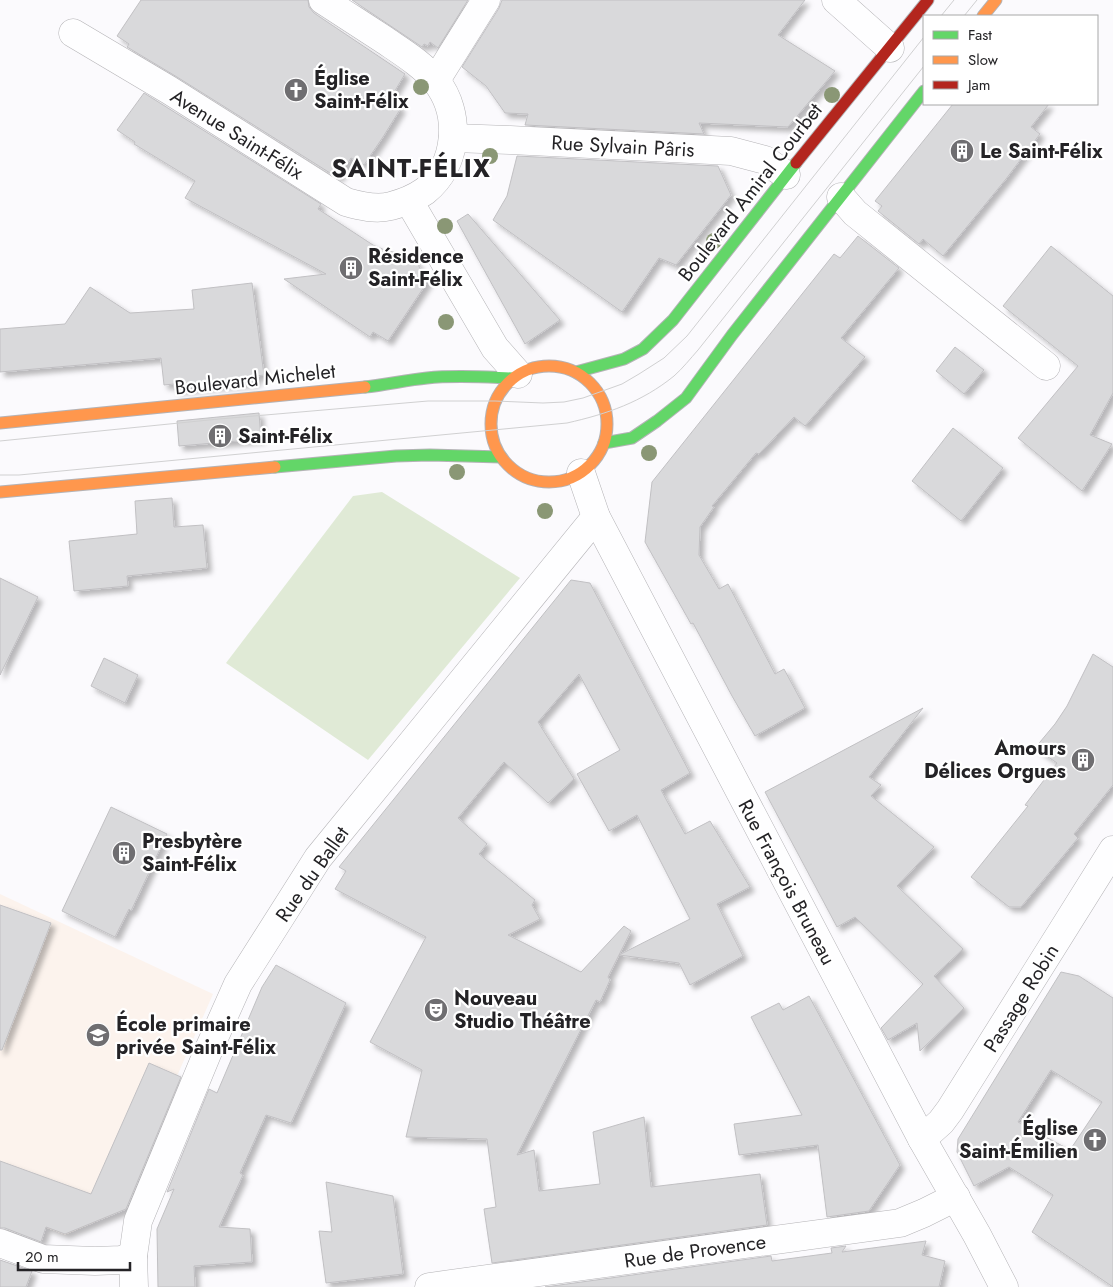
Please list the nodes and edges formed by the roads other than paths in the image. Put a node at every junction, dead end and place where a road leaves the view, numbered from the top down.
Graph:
1 (322, 0) edge
2 (486, 0) edge
3 (836, 0) edge
4 (928, 0) edge
5 (996, 0) edge
6 (984, 15) edge
7 (72, 34) dead end
8 (890, 48) junction
9 (436, 80) junction
10 (923, 92) edge
11 (453, 138) junction
12 (786, 175) junction
13 (840, 197) junction
14 (409, 200) junction
15 (1046, 366) dead end
16 (576, 372) junction
17 (516, 376) junction
18 (0, 423) edge
19 (604, 443) junction
20 (501, 458) junction
21 (581, 473) junction
22 (0, 492) edge
23 (596, 517) junction
24 (1113, 850) edge
25 (922, 1139) junction
26 (956, 1197) junction
27 (0, 1242) edge
28 (133, 1256) junction
29 (134, 1287) edge
30 (429, 1287) edge
31 (1004, 1287) edge

1 - 9 street, Avenue Saint-Félix
2 - 9 street
3 - 8 street
4 - 8 street, Boulevard Amiral Courbet
5 - 6 street
7 - 14 street, Avenue Saint-Félix
8 - 12 street, Boulevard Amiral Courbet
9 - 11 street, Avenue Saint-Félix
10 - 13 street
11 - 12 street, Rue Sylvain Pâris
11 - 14 street, Avenue Saint-Félix
12 - 16 street, Boulevard Amiral Courbet
13 - 15 street
13 - 19 street
14 - 17 street
16 - 17 street
16 - 19 street
17 - 18 street, Boulevard Michelet
17 - 20 street
19 - 21 street
20 - 21 street
20 - 22 street
21 - 23 street, Rue François Bruneau
23 - 25 street, Rue François Bruneau
23 - 28 street, Rue du Ballet
24 - 25 street, Passage Robin
25 - 26 street, Rue François Bruneau
26 - 30 street, Rue de Provence
26 - 31 street, Rue François Bruneau
27 - 28 street
28 - 29 street, Rue du Ballet

